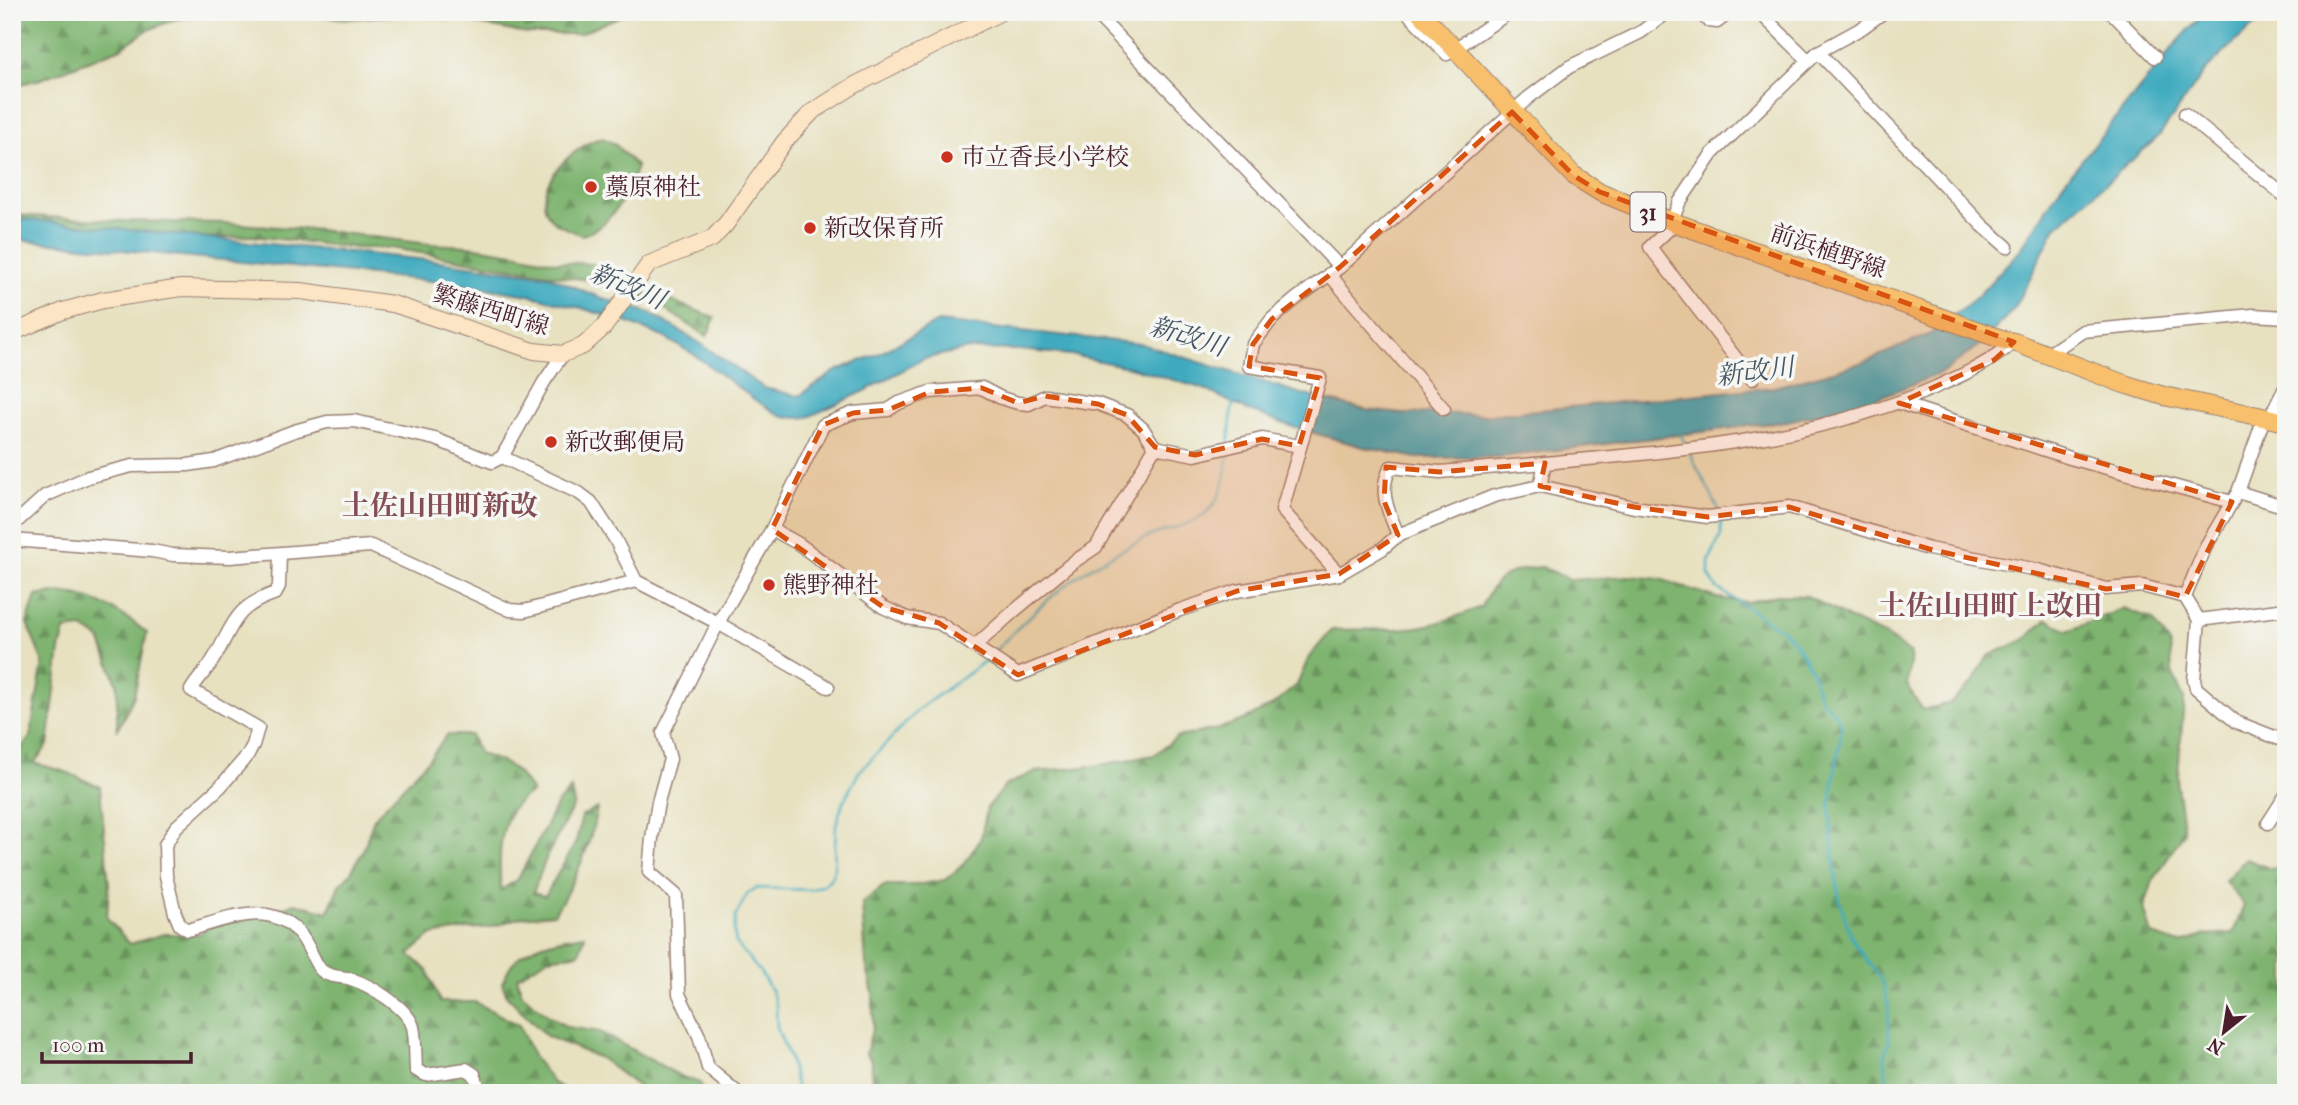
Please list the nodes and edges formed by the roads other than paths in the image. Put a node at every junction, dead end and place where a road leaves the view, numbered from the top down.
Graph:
1 (1001, 12) edge
2 (1094, 12) edge
3 (1407, 12) edge
4 (1420, 12) edge
5 (1510, 12) edge
6 (1668, 12) edge
7 (1698, 12) edge
8 (1730, 12) edge
9 (1759, 12) edge
10 (1884, 12) edge
11 (2111, 12) edge
12 (1455, 50) junction
13 (1814, 56) junction
14 (2155, 57) dead end
15 (1512, 112) junction
16 (2185, 114) dead end
17 (2286, 197) edge
18 (1673, 222) junction
19 (2007, 247) dead end
20 (1335, 271) junction
21 (2286, 317) edge
22 (12, 332) edge
23 (2009, 341) junction
24 (563, 354) junction
25 (2047, 355) junction
26 (1752, 379) dead end
27 (2286, 386) edge
28 (1899, 403) junction
29 (1444, 409) dead end
30 (2273, 420) edge
31 (1299, 446) junction
32 (1155, 447) junction
33 (502, 457) junction
34 (1545, 463) junction
35 (1540, 486) junction
36 (2235, 497) junction
37 (2286, 507) edge
38 (12, 526) edge
39 (772, 529) junction
40 (1398, 535) junction
41 (12, 540) edge
42 (280, 554) junction
43 (1339, 574) junction
44 (636, 581) junction
45 (2185, 597) junction
46 (2286, 609) edge
47 (2199, 620) junction
48 (718, 623) junction
49 (974, 647) junction
50 (828, 687) dead end
51 (2286, 743) edge
52 (2286, 795) edge
53 (2268, 823) dead end
54 (481, 1093) edge
55 (738, 1093) edge

1 - 24 main road, 繁藤西町線
2 - 20 street
3 - 12 street
4 - 12 main road, 前浜植野線 / 31
5 - 12 street
6 - 15 street
7 - 8 street
9 - 13 street
10 - 13 street
11 - 14 street
12 - 15 main road, 前浜植野線 / 31
13 - 18 street
13 - 19 street
15 - 18 main road, 前浜植野線 / 31
15 - 20 street
16 - 17 street
18 - 23 main road, 前浜植野線 / 31
18 - 26 street
20 - 29 street
20 - 31 street
21 - 25 street
22 - 24 main road, 繁藤西町線
23 - 25 main road, 前浜植野線 / 31
23 - 28 street
24 - 33 street
25 - 30 main road, 前浜植野線 / 31
27 - 30 street
28 - 34 street
28 - 36 street
30 - 36 street
31 - 32 street
31 - 43 street
32 - 39 street
32 - 49 street
33 - 38 street
33 - 44 street
34 - 35 street
34 - 40 street
35 - 40 street
35 - 45 street
36 - 37 street
36 - 45 street
39 - 48 street
39 - 49 street
40 - 43 street
41 - 42 street
42 - 44 street
42 - 54 street
43 - 49 street
44 - 48 street
45 - 47 street
46 - 47 street
47 - 51 street
48 - 50 street
48 - 55 street
52 - 53 street

